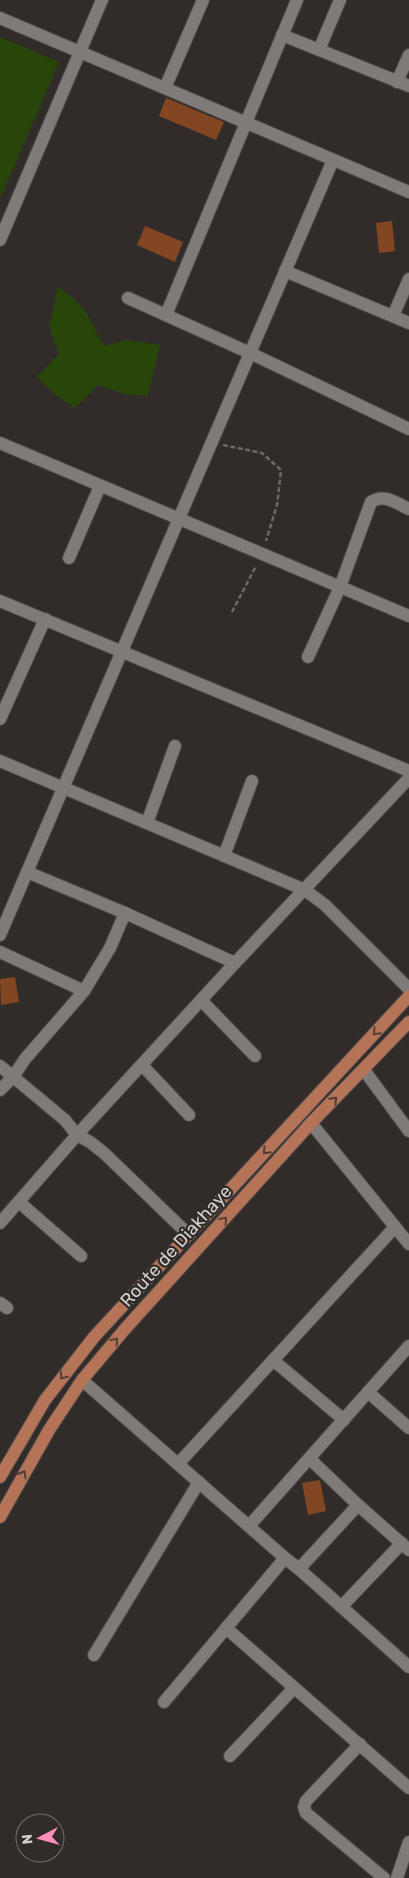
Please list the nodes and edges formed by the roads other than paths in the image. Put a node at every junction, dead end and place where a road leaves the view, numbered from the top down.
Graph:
1 (102, 0) edge
2 (202, 0) edge
3 (297, 0) edge
4 (340, 0) edge
5 (0, 18) edge
6 (282, 35) junction
7 (319, 50) junction
8 (80, 52) junction
9 (409, 54) edge
10 (403, 84) edge
11 (165, 88) junction
12 (246, 123) junction
13 (333, 160) junction
14 (409, 192) edge
15 (0, 240) edge
16 (285, 271) junction
17 (409, 280) edge
18 (128, 298) dead end
19 (166, 315) junction
20 (393, 316) junction
21 (409, 323) edge
22 (250, 353) junction
23 (409, 429) edge
24 (0, 443) edge
25 (100, 486) junction
26 (409, 508) edge
27 (178, 520) junction
28 (69, 558) dead end
29 (340, 587) junction
30 (0, 600) edge
31 (409, 616) edge
32 (45, 619) junction
33 (122, 651) junction
34 (308, 658) dead end
35 (0, 719) edge
36 (175, 746) dead end
37 (0, 761) edge
38 (409, 771) edge
39 (409, 778) edge
40 (252, 781) dead end
41 (63, 788) junction
42 (147, 823) junction
43 (224, 856) junction
44 (27, 872) junction
45 (305, 890) junction
46 (125, 913) junction
47 (0, 935) edge
48 (0, 952) edge
49 (235, 963) junction
50 (409, 989) edge
51 (84, 991) junction
52 (409, 996) edge
53 (201, 1000) junction
54 (409, 1022) edge
55 (255, 1056) dead end
56 (142, 1065) junction
57 (0, 1066) edge
58 (364, 1070) junction
59 (13, 1077) junction
60 (0, 1090) edge
61 (189, 1115) dead end
62 (311, 1123) junction
63 (409, 1131) edge
64 (77, 1135) junction
65 (19, 1202) junction
66 (0, 1223) edge
67 (395, 1227) junction
68 (189, 1235) junction
69 (409, 1244) edge
70 (81, 1256) dead end
71 (409, 1346) edge
72 (273, 1360) junction
73 (82, 1380) junction
74 (368, 1392) junction
75 (344, 1420) junction
76 (409, 1428) edge
77 (310, 1459) junction
78 (178, 1464) junction
79 (0, 1478) edge
80 (199, 1482) junction
81 (358, 1505) junction
82 (0, 1517) edge
83 (249, 1526) junction
84 (405, 1546) edge
85 (285, 1558) junction
86 (299, 1569) junction
87 (342, 1606) junction
88 (226, 1628) junction
89 (94, 1655) dead end
90 (409, 1667) edge
91 (294, 1688) junction
92 (164, 1702) dead end
93 (360, 1744) junction
94 (230, 1756) dead end
95 (409, 1788) edge
96 (409, 1842) edge
97 (384, 1878) edge
98 (397, 1878) edge

1 - 8 street
2 - 11 street
3 - 6 street
4 - 7 street
5 - 8 street
6 - 7 street
6 - 12 street
7 - 10 street
8 - 11 street
8 - 15 street
9 - 10 street
11 - 12 street
12 - 13 street
12 - 19 street
13 - 14 street
13 - 16 street
16 - 20 street
16 - 22 street
17 - 20 street
18 - 19 street
19 - 22 street
20 - 21 street
22 - 23 street
22 - 27 street
24 - 25 street
25 - 27 street
25 - 28 street
26 - 29 street
27 - 29 street
27 - 33 street
29 - 31 street
29 - 34 street
30 - 32 street
32 - 33 street
32 - 35 street
33 - 38 street
33 - 41 street
36 - 42 street
37 - 41 street
39 - 45 street
40 - 43 street
41 - 42 street
41 - 44 street
42 - 43 street
43 - 45 street
44 - 46 street
44 - 47 street
45 - 49 street
45 - 50 street
46 - 49 street
46 - 51 street
48 - 51 street
49 - 53 street
51 - 59 street
52 -> 68 main road, Route de Diakhaye
53 - 55 street
53 - 56 street
54 - 58 main road, Route de Diakhaye
56 - 61 street
56 - 64 street
57 - 59 street
62 -> 58 main road, Route de Diakhaye
58 - 63 street
59 - 60 street
59 - 64 street
62 - 67 street
73 -> 62 main road, Route de Diakhaye
64 - 65 street
64 - 68 street
65 - 66 street
65 - 70 street
67 - 69 street
67 - 72 street
68 -> 79 main road, Route de Diakhaye
71 - 74 street
72 - 75 street
72 - 78 street
73 - 78 street
82 -> 73 main road, Route de Diakhaye
74 - 75 street
74 - 76 street
75 - 77 street
77 - 81 street
77 - 83 street
78 - 80 street
80 - 83 street
80 - 89 street
81 - 84 street
81 - 86 street
83 - 85 street
84 - 87 street
85 - 86 street
85 - 88 street
86 - 87 street
87 - 90 street
88 - 91 street
88 - 92 street
91 - 93 street
91 - 94 street
93 - 95 street
93 - 97 street
96 - 98 street

